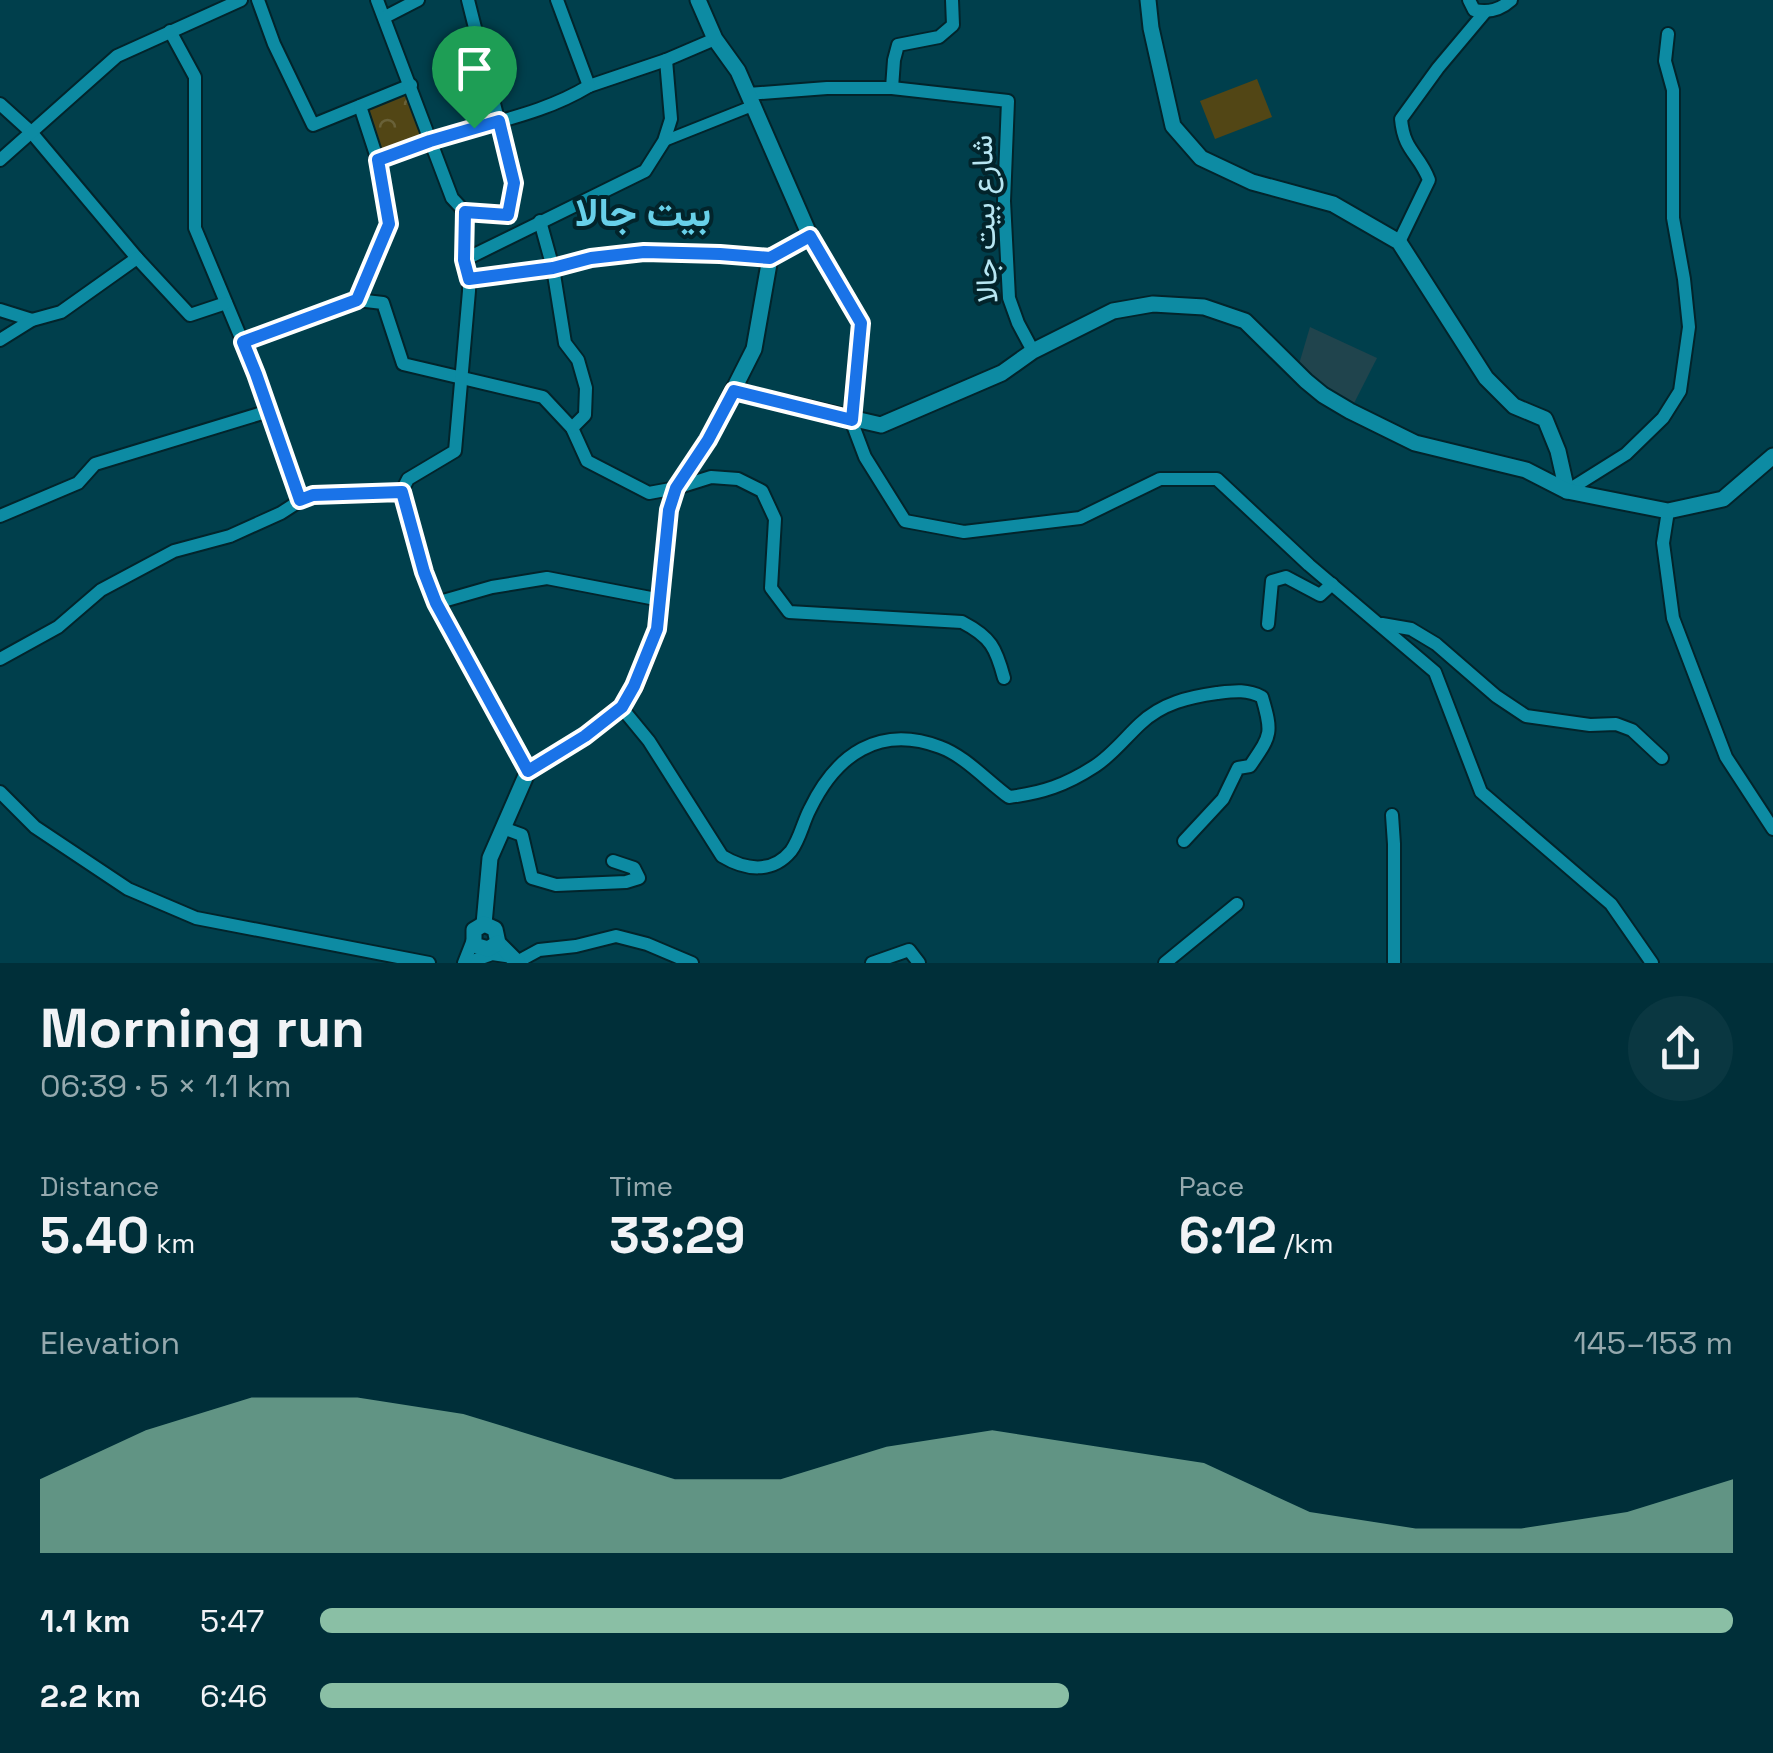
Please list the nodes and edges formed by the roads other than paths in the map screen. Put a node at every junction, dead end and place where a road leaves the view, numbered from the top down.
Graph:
1 (240, 0) edge
2 (258, 0) edge
3 (378, 0) edge
4 (418, 0) edge
5 (468, 0) edge
6 (557, 0) edge
7 (698, 0) edge
8 (952, 0) edge
9 (1148, 0) edge
10 (1469, 0) edge
11 (1511, 0) edge
12 (1485, 12) junction
13 (385, 17) junction
14 (170, 31) junction
15 (1668, 34) dead end
16 (715, 39) junction
17 (666, 60) junction
18 (411, 86) junction
19 (588, 86) junction
20 (892, 88) junction
21 (750, 100) junction
22 (0, 104) edge
23 (360, 106) junction
24 (499, 121) junction
25 (32, 132) junction
26 (430, 141) junction
27 (664, 141) junction
28 (0, 160) edge
29 (378, 160) junction
30 (465, 212) junction
31 (540, 221) junction
32 (810, 236) junction
33 (1399, 242) junction
34 (137, 258) junction
35 (770, 258) junction
36 (464, 260) junction
37 (553, 268) junction
38 (469, 279) junction
39 (357, 300) junction
40 (226, 303) junction
41 (0, 310) edge
42 (32, 320) junction
43 (0, 340) edge
44 (243, 342) junction
45 (1033, 351) junction
46 (460, 378) junction
47 (734, 391) junction
48 (269, 411) junction
49 (852, 420) junction
50 (572, 428) junction
51 (1773, 456) edge
52 (676, 488) junction
53 (402, 492) junction
54 (1568, 492) junction
55 (300, 500) junction
56 (1668, 511) junction
57 (0, 516) edge
58 (1332, 584) junction
59 (661, 600) junction
60 (436, 603) junction
61 (1268, 624) dead end
62 (1380, 624) junction
63 (0, 659) edge
64 (1004, 678) dead end
65 (622, 707) junction
66 (1662, 758) dead end
67 (528, 771) junction
68 (0, 792) edge
69 (1392, 815) dead end
70 (503, 828) junction
71 (1773, 829) edge
72 (1184, 841) dead end
73 (613, 861) dead end
74 (1236, 904) dead end
75 (484, 924) junction
76 (473, 940) junction
77 (493, 946) junction
78 (516, 960) edge
79 (470, 962) edge
80 (429, 963) edge
81 (692, 963) edge
82 (872, 963) edge
83 (919, 963) edge
84 (1165, 963) edge
85 (1394, 963) edge
86 (1652, 963) edge

1 - 14 street
2 - 23 street
3 - 13 street
4 - 13 street
5 - 24 street
6 - 19 street
7 - 16 street
8 - 20 street
9 - 33 street
10 - 12 street
11 - 12 street
12 - 33 street
13 - 18 street
14 - 25 street
14 - 40 street
15 - 54 street
16 - 17 street
16 - 21 street
17 - 19 street
17 - 27 street
18 - 23 street
18 - 26 street
19 - 24 street
20 - 21 street, شارع بيت جالا
20 - 45 street, شارع بيت جالا
21 - 27 street
21 - 32 street
22 - 25 street
23 - 29 street
24 - 26 street
24 - 30 street
25 - 28 street
25 - 34 street
26 - 29 street
26 - 30 street
27 - 31 street
29 - 39 street
30 - 36 street
31 - 36 street
31 - 37 street
32 - 35 street
32 - 49 street
33 - 54 street
34 - 40 street
34 - 42 street
35 - 37 street
35 - 47 street
36 - 38 street
37 - 38 street
37 - 50 street
38 - 46 street
39 - 44 street
39 - 46 street
40 - 44 street
41 - 42 street
42 - 43 street
44 - 48 street
45 - 49 street
45 - 54 street
46 - 50 street
46 - 53 street
47 - 49 street
47 - 52 street
48 - 55 street
48 - 57 street
49 - 58 street
50 - 52 street
51 - 56 street
52 - 59 street
52 - 64 street
53 - 55 street
53 - 60 street
54 - 56 street
55 - 63 street
56 - 71 street
58 - 61 street
58 - 62 street
59 - 60 street
59 - 65 street
60 - 67 street
62 - 66 street
62 - 86 street
65 - 67 street
65 - 72 street
67 - 70 street
68 - 80 street
69 - 85 street
70 - 73 street
70 - 75 street
74 - 84 street
75 - 76 street
75 - 77 street
76 - 77 street
76 - 79 street
77 - 78 street
77 - 79 street
78 - 79 street
78 - 81 street
82 - 83 street

